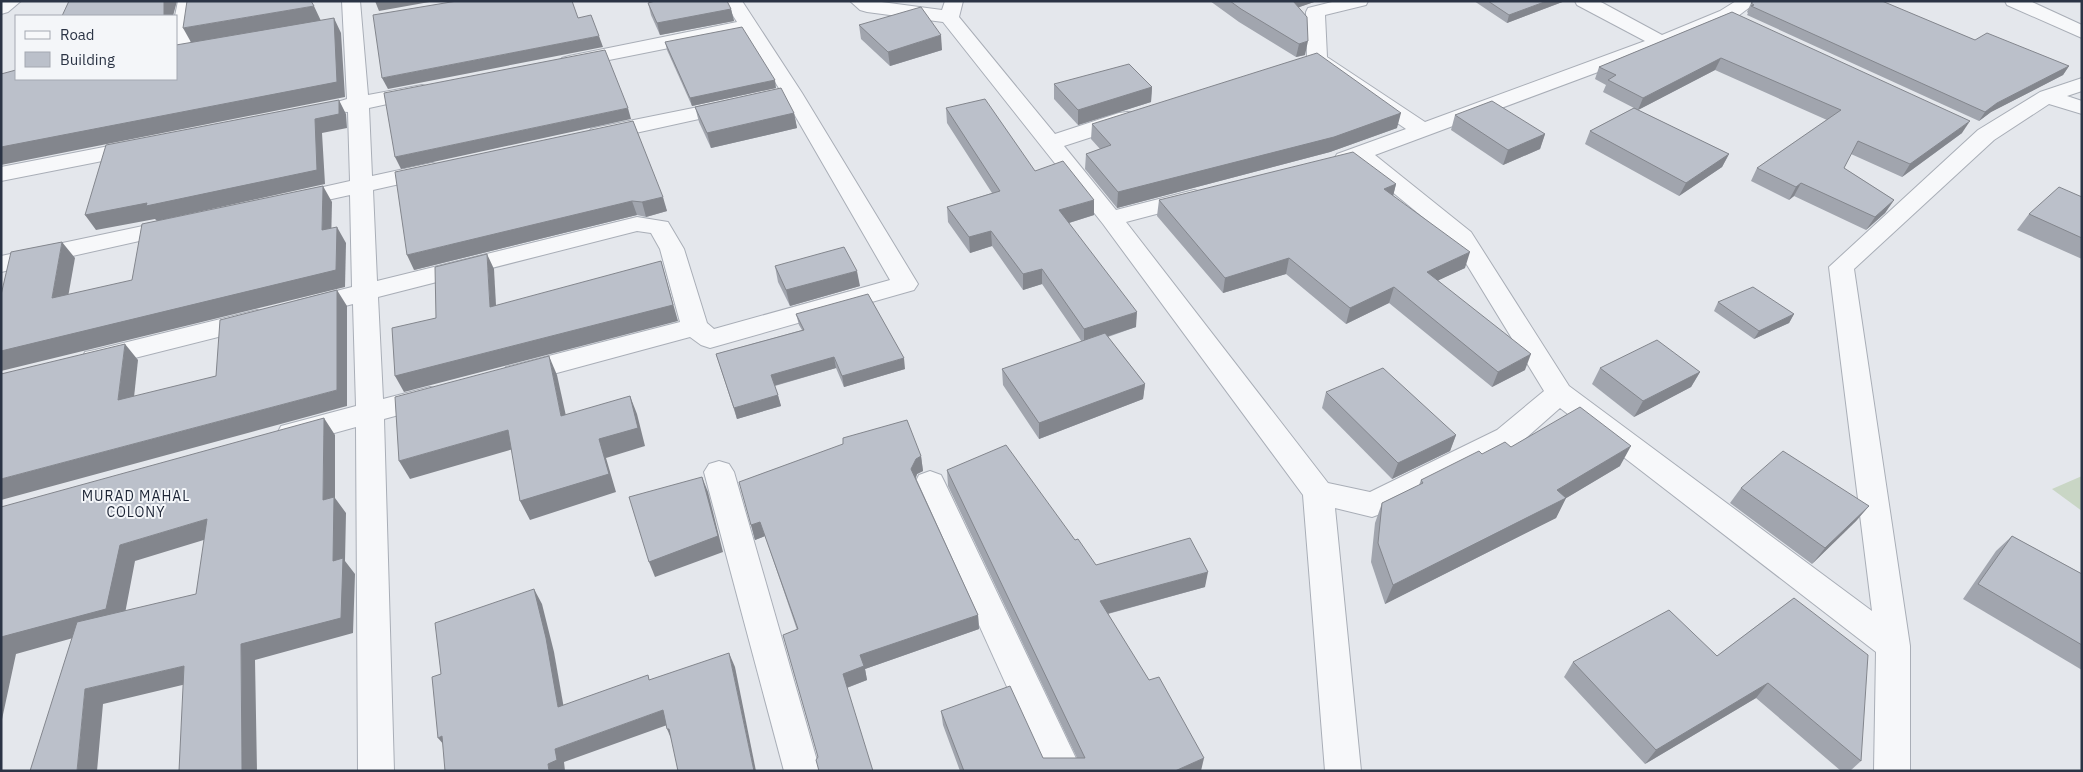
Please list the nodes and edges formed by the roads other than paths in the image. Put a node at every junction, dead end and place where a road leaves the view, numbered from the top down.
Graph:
1 (12, 1) edge
2 (187, 1) edge
3 (733, 1) edge
4 (859, 1) edge
5 (1359, 1) edge
6 (1584, 1) edge
7 (1749, 1) edge
8 (2014, 1) edge
9 (1, 3) edge
10 (1, 8) edge
11 (952, 9) edge
12 (353, 18) edge
13 (748, 26) junction
14 (2082, 32) edge
15 (1661, 42) junction
16 (198, 50) edge
17 (178, 54) edge
18 (553, 65) edge
19 (2082, 84) edge
20 (446, 86) edge
21 (2047, 96) junction
22 (773, 97) junction
23 (358, 104) junction
24 (2082, 108) edge
25 (319, 112) edge
26 (1142, 114) edge
27 (1422, 130) junction
28 (581, 138) edge
29 (1050, 143) junction
30 (155, 144) edge
31 (1361, 155) junction
32 (456, 165) edge
33 (1322, 165) edge
34 (1, 174) edge
35 (360, 186) junction
36 (1216, 192) edge
37 (272, 204) edge
38 (1111, 218) junction
39 (195, 221) edge
40 (1, 264) edge
41 (366, 292) junction
42 (695, 327) junction
43 (68, 366) edge
44 (494, 380) edge
45 (456, 390) edge
46 (1559, 393) junction
47 (370, 413) junction
48 (266, 441) edge
49 (719, 472) dead end
50 (930, 483) dead end
51 (1318, 492) junction
52 (1893, 646) junction
53 (370, 769) edge
54 (802, 771) edge
55 (1064, 771) edge
56 (1343, 771) edge
57 (1892, 771) edge

1 - 9 street
1 - 10 street
2 - 17 street
3 - 13 street
4 - 11 street
5 - 27 street
6 - 15 street
7 - 15 street
8 - 14 street
11 - 29 street
12 - 23 street
13 - 18 street
13 - 22 street
15 - 27 street
16 - 17 street
19 - 21 street
20 - 23 street
21 - 24 street
21 - 52 street
22 - 28 street
22 - 42 street
23 - 25 street
23 - 35 street
26 - 29 street
27 - 31 street
29 - 38 street
30 - 34 street
31 - 33 street
31 - 46 street
32 - 35 street
35 - 37 street
35 - 41 street
36 - 38 street
38 - 51 street
39 - 40 street
41 - 42 street
41 - 43 street
41 - 47 street
42 - 44 street
45 - 47 street
46 - 51 street
46 - 52 street
47 - 48 street
47 - 53 street
49 - 54 street
50 - 55 street
51 - 56 street
52 - 57 street

